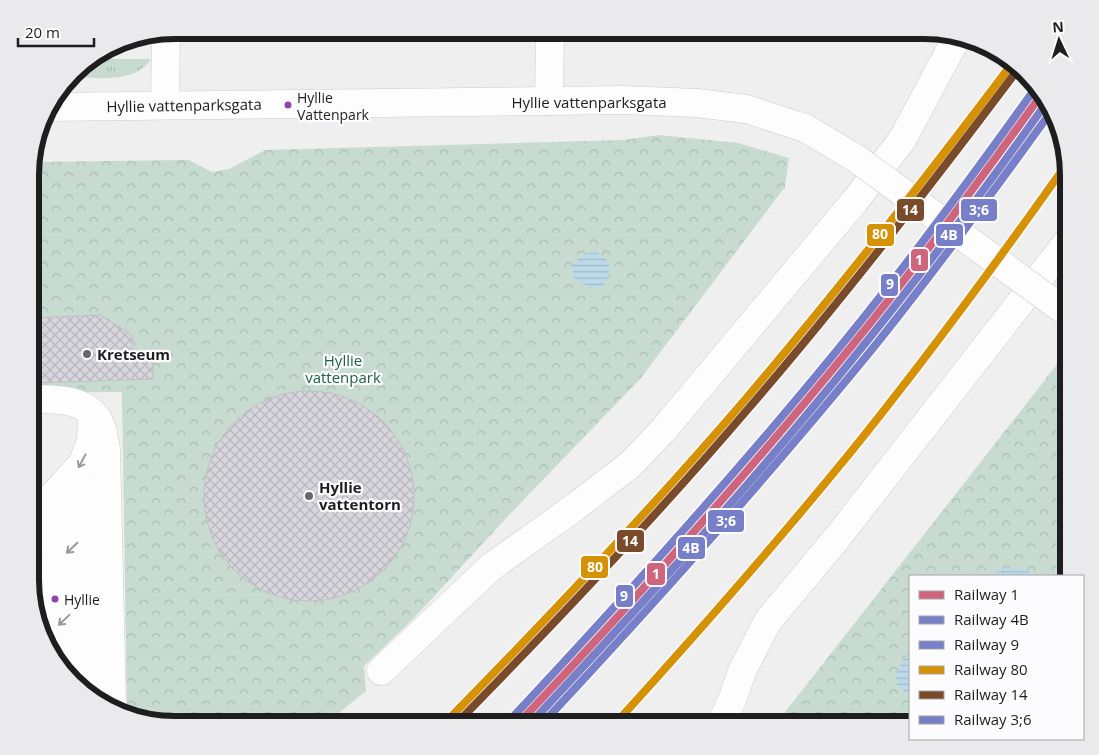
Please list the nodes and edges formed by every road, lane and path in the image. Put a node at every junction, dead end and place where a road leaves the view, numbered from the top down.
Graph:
1 (166, 39) edge
2 (550, 39) edge
3 (954, 42) edge
4 (549, 101) junction
5 (164, 105) junction
6 (57, 107) edge
7 (1060, 252) edge
8 (1060, 307) edge
9 (39, 399) edge
10 (92, 414) junction
11 (106, 480) junction
12 (39, 511) edge
13 (107, 514) junction
14 (39, 543) edge
15 (108, 548) junction
16 (109, 578) junction
17 (39, 580) edge
18 (109, 607) junction
19 (42, 611) edge
20 (49, 633) edge
21 (110, 639) junction
22 (61, 654) edge
23 (380, 671) dead end
24 (75, 673) edge
25 (105, 697) edge
26 (725, 716) edge

1 - 5 street
2 - 4 street
3 - 23 street
4 - 5 street, Hyllie vattenparksgata
4 - 8 street, Hyllie vattenparksgata, bridge
5 - 6 street, Hyllie vattenparksgata
7 - 26 street
9 - 10 street
10 - 11 street
10 -> 12 street
11 - 13 street
11 - 14 street
13 - 15 street
13 -> 17 street
15 - 16 street
15 - 19 street
16 - 18 street
16 -> 20 street
18 - 21 street
18 - 22 street
21 - 24 street
21 - 25 street

